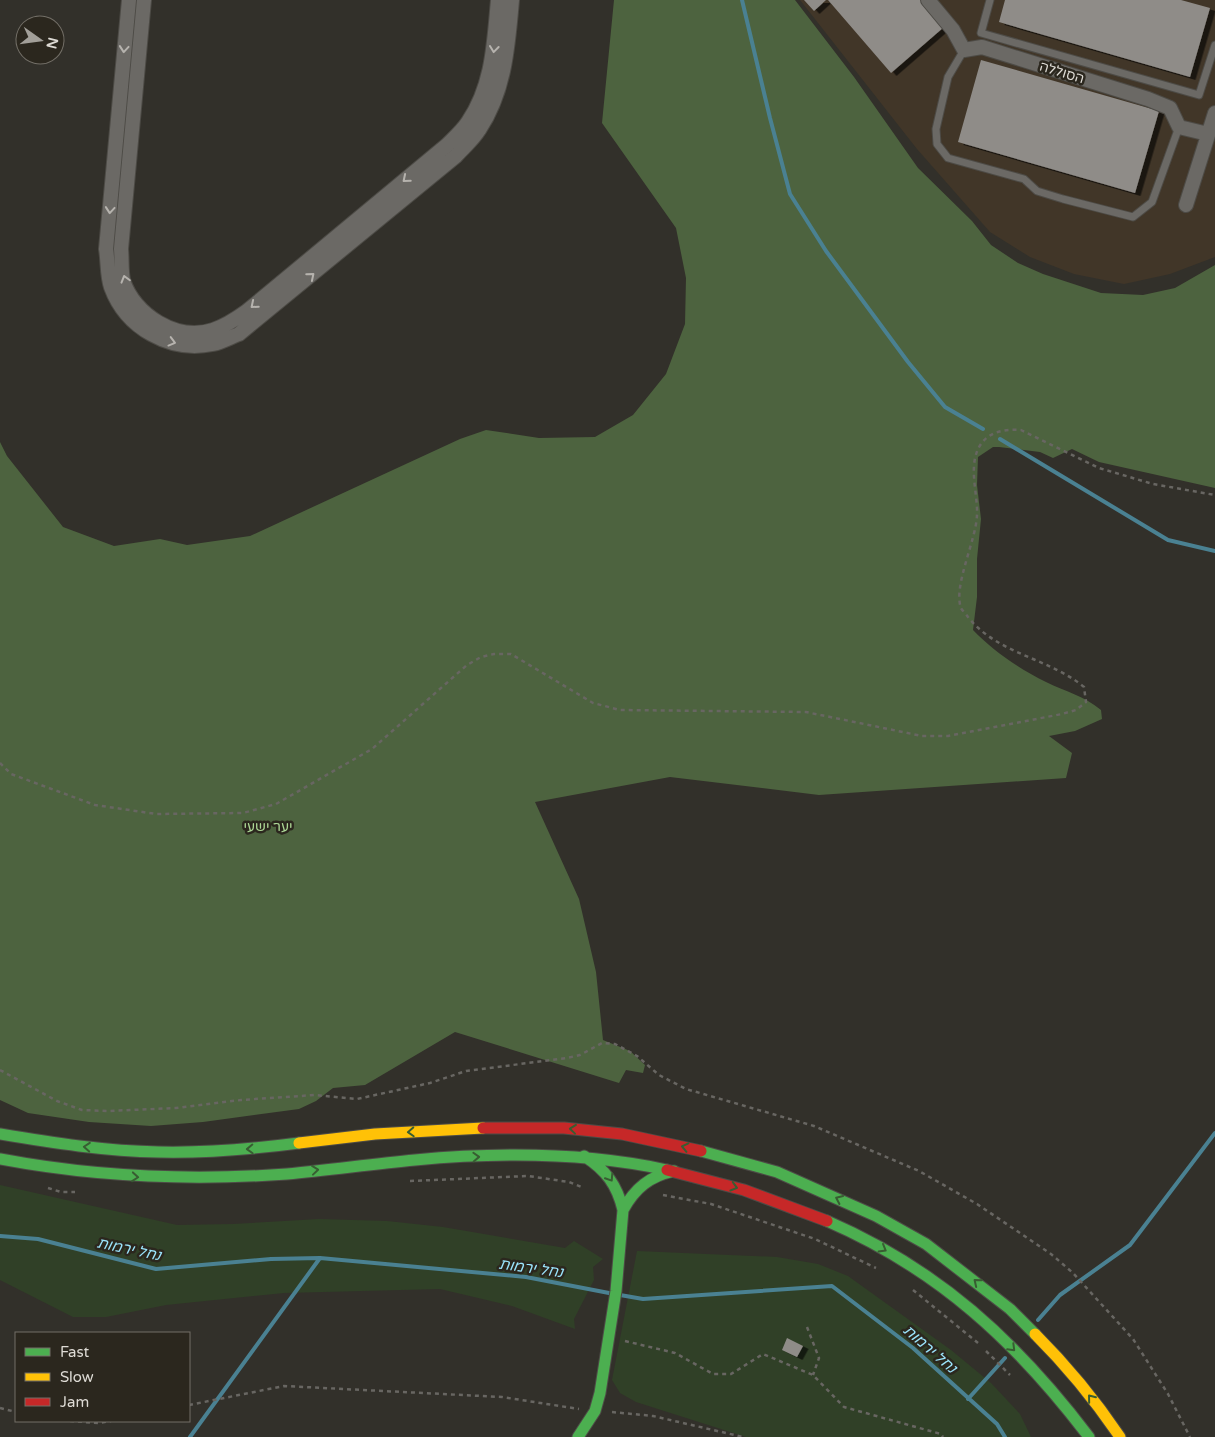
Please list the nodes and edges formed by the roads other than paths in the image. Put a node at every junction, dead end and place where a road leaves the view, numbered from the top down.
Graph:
1 (129, 0) edge
2 (144, 0) edge
3 (498, 0) edge
4 (512, 0) edge
5 (928, 0) edge
6 (990, 0) edge
7 (1215, 45) edge
8 (964, 50) junction
9 (1215, 113) edge
10 (1180, 127) junction
11 (1208, 134) junction
12 (1186, 205) dead end
13 (0, 1134) edge
14 (584, 1156) junction
15 (0, 1159) edge
16 (674, 1172) junction
17 (623, 1210) junction
18 (578, 1437) edge
19 (1088, 1437) edge
20 (1120, 1437) edge

1 -> 4 street
3 -> 2 street
5 - 8 street
6 - 7 lane
8 - 10 street, הסוללה
8 - 10 lane
9 - 11 street
10 - 11 street
11 - 12 street
20 -> 13 main road
15 -> 14 main road
14 - 16 main road
14 -> 17 main road
16 - 17 main road
16 -> 19 main road
17 - 18 main road

